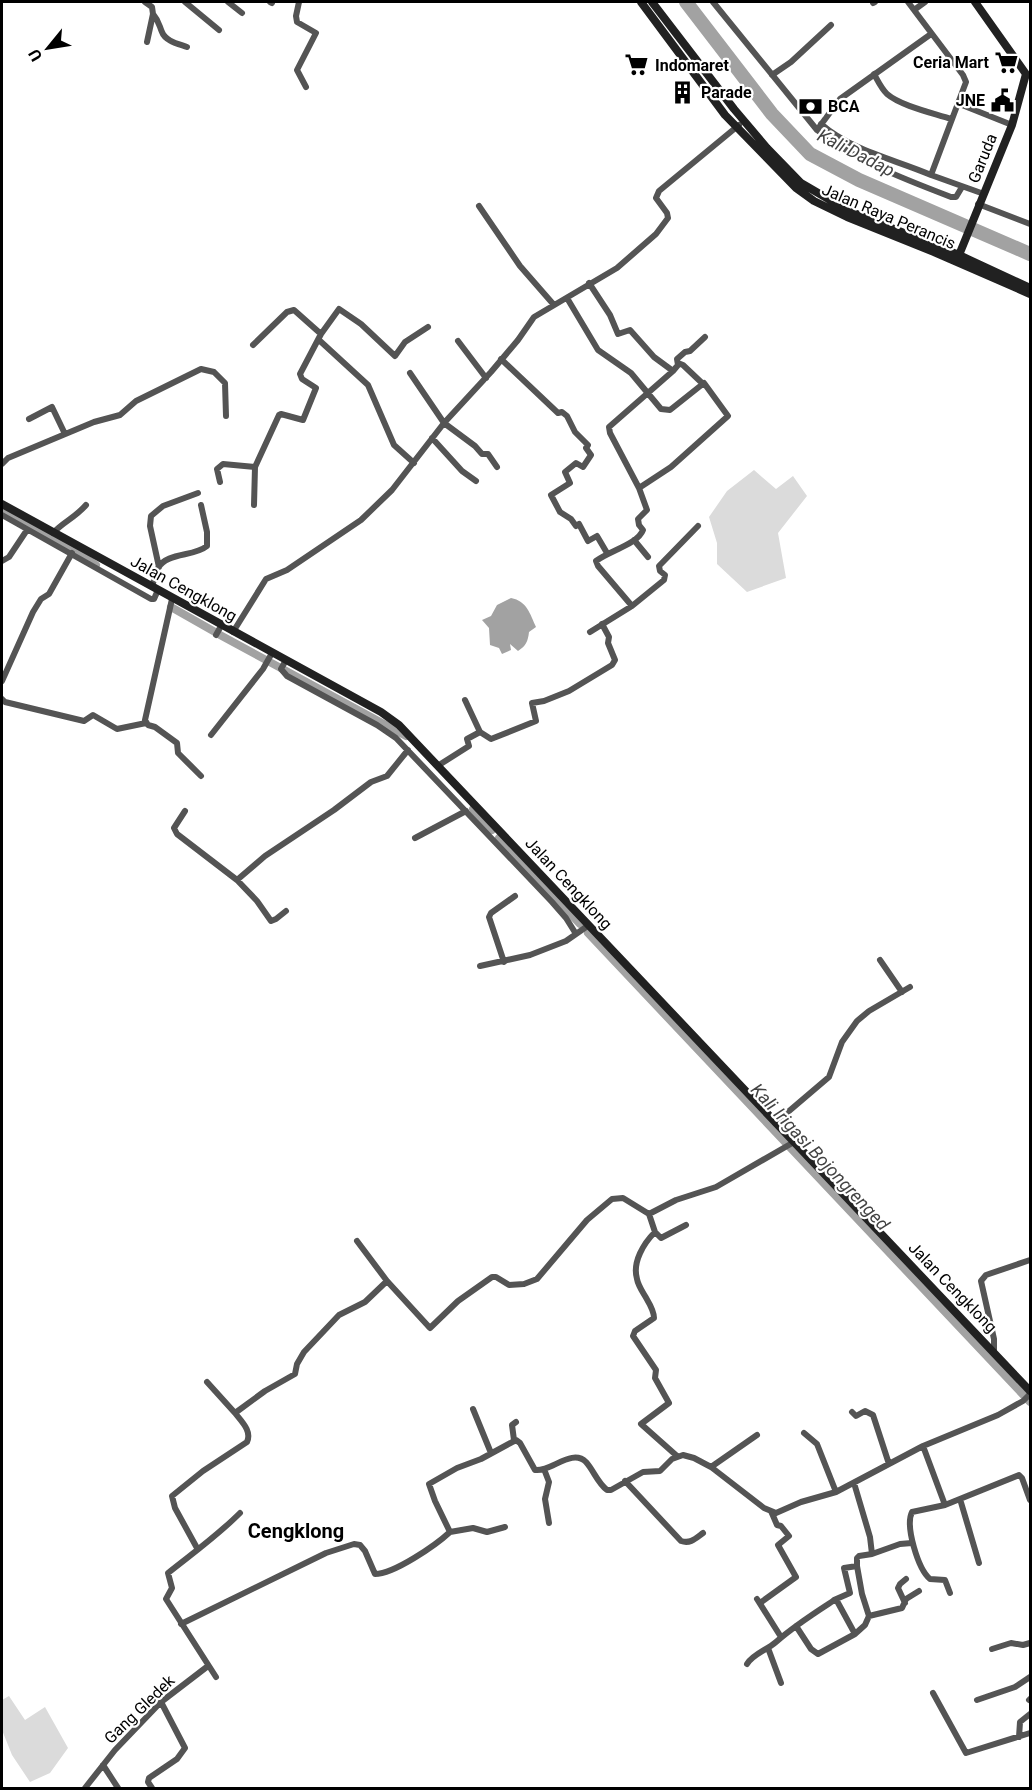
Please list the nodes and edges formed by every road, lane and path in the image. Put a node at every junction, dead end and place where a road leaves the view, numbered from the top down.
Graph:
1 (145, 2) edge
2 (184, 2) edge
3 (228, 2) edge
4 (299, 2) edge
5 (641, 2) edge
6 (652, 2) edge
7 (713, 2) edge
8 (908, 2) edge
9 (925, 2) edge
10 (975, 2) edge
11 (154, 8) edge
12 (914, 10) junction
13 (242, 13) dead end
14 (831, 25) dead end
15 (219, 30) dead end
16 (931, 34) junction
17 (147, 42) dead end
18 (187, 47) dead end
19 (1028, 73) edge
20 (874, 74) junction
21 (772, 75) junction
22 (306, 87) dead end
23 (957, 103) junction
24 (951, 119) junction
25 (740, 124) junction
26 (1012, 125) junction
27 (819, 127) junction
28 (931, 175) junction
29 (962, 187) junction
30 (984, 194) junction
31 (978, 204) junction
32 (480, 206) dead end
33 (1030, 224) edge
34 (958, 258) junction
35 (589, 283) junction
36 (1030, 288) edge
37 (1030, 294) edge
38 (567, 298) junction
39 (554, 305) junction
40 (428, 327) dead end
41 (320, 336) junction
42 (705, 337) dead end
43 (458, 341) dead end
44 (253, 345) dead end
45 (501, 359) junction
46 (678, 363) junction
47 (674, 370) junction
48 (410, 373) dead end
49 (486, 378) junction
50 (702, 383) junction
51 (647, 393) junction
52 (226, 416) dead end
53 (29, 419) dead end
54 (444, 423) junction
55 (66, 434) junction
56 (432, 438) junction
57 (414, 463) junction
58 (2, 464) edge
59 (255, 467) junction
60 (497, 467) dead end
61 (476, 481) dead end
62 (220, 482) dead end
63 (639, 488) junction
64 (198, 493) dead end
65 (2, 504) edge
66 (86, 505) dead end
67 (254, 505) dead end
68 (201, 506) dead end
69 (2, 516) edge
70 (698, 526) dead end
71 (27, 530) junction
72 (53, 533) junction
73 (634, 540) junction
74 (61, 543) junction
75 (607, 553) junction
76 (72, 554) junction
77 (648, 557) dead end
78 (2, 561) edge
79 (109, 563) junction
80 (159, 567) junction
81 (104, 573) junction
82 (155, 592) junction
83 (172, 599) junction
84 (632, 606) junction
85 (602, 624) junction
86 (221, 626) junction
87 (233, 632) junction
88 (590, 632) dead end
89 (216, 636) dead end
90 (269, 658) junction
91 (286, 661) junction
92 (2, 681) edge
93 (2, 699) edge
94 (465, 700) dead end
95 (146, 723) junction
96 (480, 732) junction
97 (210, 735) dead end
98 (408, 750) junction
99 (439, 765) junction
100 (201, 776) dead end
101 (185, 811) dead end
102 (466, 811) junction
103 (499, 831) junction
104 (415, 838) dead end
105 (492, 838) junction
106 (237, 880) junction
107 (515, 896) dead end
108 (286, 911) dead end
109 (582, 930) junction
110 (880, 960) dead end
111 (504, 962) junction
112 (480, 966) dead end
113 (910, 987) dead end
114 (902, 992) junction
115 (775, 1123) junction
116 (792, 1143) junction
117 (649, 1214) junction
118 (686, 1225) dead end
119 (655, 1232) junction
120 (357, 1240) dead end
121 (1030, 1260) edge
122 (387, 1281) junction
123 (994, 1351) junction
124 (207, 1382) dead end
125 (1028, 1396) edge
126 (473, 1408) dead end
127 (1030, 1409) edge
128 (852, 1412) dead end
129 (235, 1413) junction
130 (516, 1422) dead end
131 (804, 1433) dead end
132 (757, 1435) dead end
133 (514, 1440) junction
134 (922, 1446) junction
135 (491, 1453) junction
136 (677, 1456) junction
137 (890, 1464) junction
138 (711, 1467) junction
139 (544, 1470) junction
140 (625, 1481) junction
141 (854, 1483) junction
142 (836, 1492) junction
143 (960, 1499) junction
144 (1030, 1500) edge
145 (945, 1505) junction
146 (770, 1511) junction
147 (240, 1514) dead end
148 (549, 1523) dead end
149 (505, 1527) dead end
150 (450, 1532) junction
151 (703, 1533) dead end
152 (912, 1543) junction
153 (197, 1548) junction
154 (872, 1554) junction
155 (979, 1563) dead end
156 (857, 1566) junction
157 (906, 1579) dead end
158 (919, 1591) dead end
159 (950, 1593) dead end
160 (833, 1601) junction
161 (905, 1604) junction
162 (869, 1616) junction
163 (181, 1624) junction
164 (796, 1626) junction
165 (855, 1634) junction
166 (781, 1637) junction
167 (1030, 1643) edge
168 (768, 1648) junction
169 (992, 1649) dead end
170 (747, 1664) dead end
171 (208, 1666) junction
172 (216, 1677) dead end
173 (1030, 1677) edge
174 (781, 1683) dead end
175 (933, 1693) dead end
176 (977, 1700) dead end
177 (161, 1702) junction
178 (1030, 1714) edge
179 (1030, 1733) edge
180 (1019, 1737) junction
181 (103, 1765) junction
182 (85, 1788) edge
183 (118, 1788) edge
184 (152, 1788) edge

1 - 11 street
2 - 15 street
3 - 13 street
4 - 22 street
5 - 25 main road, Jalan Raya Perancis
6 - 25 main road, Jalan Raya Perancis
7 - 21 street
8 - 12 street
9 - 12 street
10 - 19 main road
11 - 17 street
11 - 18 street
12 - 16 street
14 - 21 street
16 - 20 street
16 - 23 street
19 - 26 main road, Garuda
20 - 24 street
20 - 27 street
21 - 27 street
23 - 24 street
23 - 26 street
24 - 28 street
25 - 34 main road, Jalan Raya Perancis
25 - 35 street
26 - 30 main road, Garuda
27 - 28 street
27 - 29 street
28 - 29 street
29 - 30 street
30 - 31 main road, Garuda
31 - 33 street
31 - 34 main road, Garuda
32 - 39 street
34 - 36 main road, Jalan Raya Perancis
34 - 37 main road, Jalan Raya Perancis
35 - 38 street
35 - 47 street
38 - 39 street
38 - 51 street
39 - 45 street
40 - 41 street
41 - 44 street
41 - 57 street
41 - 59 street
42 - 46 street
43 - 49 street
45 - 49 street
45 - 75 street
46 - 47 street
46 - 50 street
47 - 51 street
48 - 54 street
49 - 54 street
50 - 51 street
50 - 63 street
51 - 63 street
52 - 55 street
53 - 55 street
54 - 56 street
54 - 60 street
55 - 58 street
56 - 57 street
56 - 61 street
57 - 87 street
59 - 62 street
59 - 67 street
63 - 73 street
64 - 80 street
65 - 72 main road, Jalan Cengklong
66 - 72 street
68 - 80 street
69 - 71 street
70 - 84 street
71 - 74 street
71 - 78 street
72 - 74 main road, Jalan Cengklong
73 - 75 street
73 - 77 street
74 - 76 street
74 - 79 main road, Jalan Cengklong
75 - 84 street
76 - 81 street
76 - 92 street
79 - 81 street
79 - 82 main road, Jalan Cengklong
80 - 82 street
81 - 82 street
82 - 83 main road, Jalan Cengklong
83 - 86 main road, Jalan Cengklong
83 - 95 street
84 - 85 street
85 - 88 street
85 - 96 street
86 - 87 main road, Jalan Cengklong
86 - 89 street
87 - 90 main road, Jalan Cengklong
90 - 91 main road, Jalan Cengklong
90 - 97 street
91 - 98 street
91 - 99 main road, Jalan Cengklong
93 - 95 street
94 - 96 street
95 - 100 street
96 - 99 street
98 - 102 street
98 - 106 street
99 - 103 main road, Jalan Cengklong
101 - 106 street
102 - 104 street
102 - 105 street
103 - 105 street
103 - 109 main road, Jalan Cengklong
105 - 109 street
106 - 108 street
107 - 111 street
109 - 111 street
109 - 115 main road, Jalan Cengklong
110 - 114 street
111 - 112 street
113 - 114 street
114 - 115 street
115 - 116 main road, Jalan Cengklong
116 - 117 street
116 - 123 main road, Jalan Cengklong
117 - 119 street
117 - 122 street
118 - 119 street
119 - 136 street
120 - 122 street
121 - 123 street
122 - 129 street
123 - 125 main road, Jalan Cengklong
124 - 129 street
125 - 127 street
125 - 134 street
126 - 135 street
128 - 137 street
129 - 153 street
130 - 133 street
131 - 142 street
132 - 138 street
133 - 135 street
133 - 139 street
134 - 137 street
134 - 145 street
135 - 150 street
136 - 138 street
136 - 140 street
137 - 141 street
138 - 146 street
139 - 140 street
139 - 148 street
140 - 151 street
141 - 142 street
141 - 154 street
142 - 146 street
143 - 144 street
143 - 145 street
143 - 155 street
145 - 152 street
146 - 166 street
147 - 153 street
149 - 150 street
150 - 163 street
152 - 154 street
152 - 159 street
153 - 163 street
154 - 156 street
156 - 160 street
156 - 162 street
157 - 161 street
158 - 161 street
160 - 164 street
160 - 165 street
161 - 162 street
162 - 165 street
163 - 171 street
164 - 165 street
164 - 166 street
166 - 168 street
167 - 169 street
168 - 170 street
168 - 174 street
171 - 172 street
171 - 177 street, Gang Gledek
173 - 176 street
175 - 180 street
177 - 181 street, Gang Gledek
177 - 184 street
178 - 180 street
179 - 180 street
181 - 182 street, Gang Gledek
181 - 183 street

